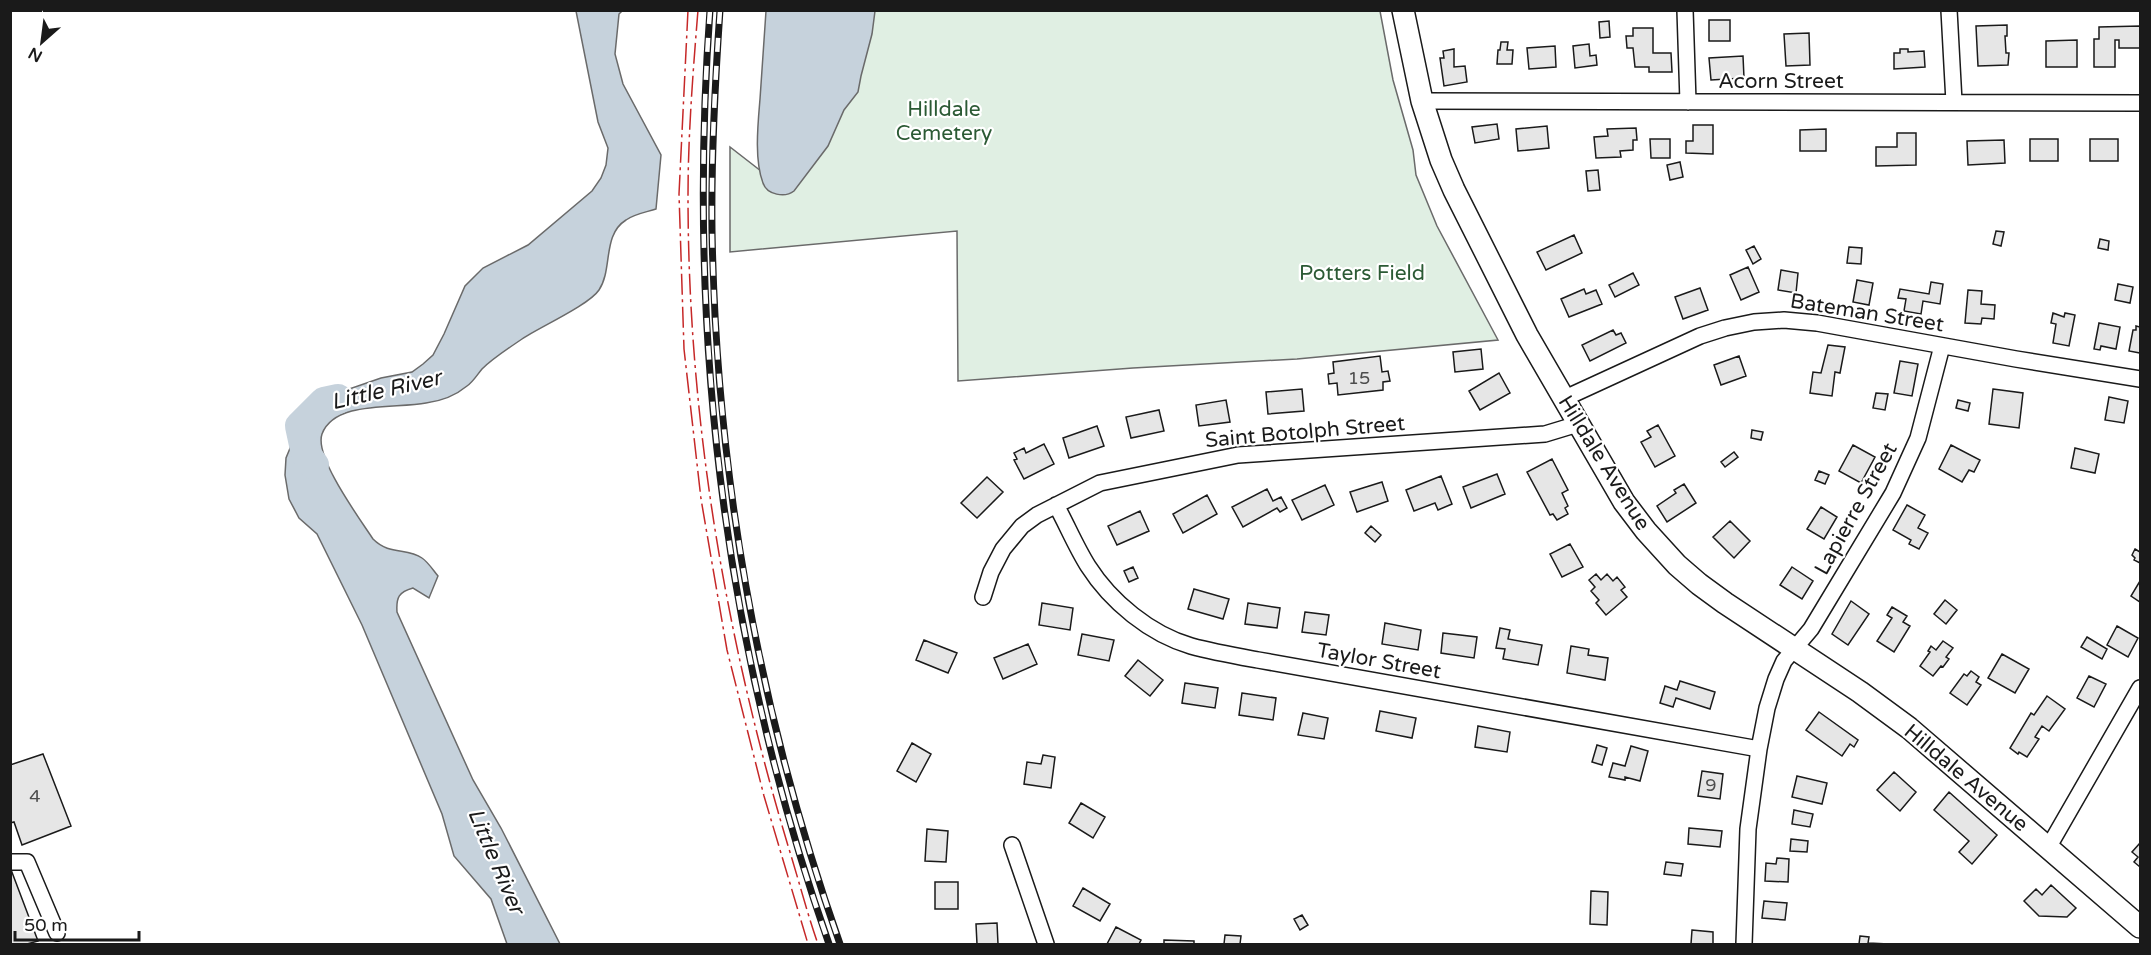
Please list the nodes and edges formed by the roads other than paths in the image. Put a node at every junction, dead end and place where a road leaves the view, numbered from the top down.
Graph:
1 (1402, 10) edge
2 (1685, 10) edge
3 (1949, 10) edge
4 (1422, 101) junction
5 (1688, 102) junction
6 (1954, 102) junction
7 (2140, 103) edge
8 (1942, 346) junction
9 (2140, 379) edge
10 (1563, 399) junction
11 (1578, 424) junction
12 (1056, 505) junction
13 (983, 597) dead end
14 (1795, 648) junction
15 (2140, 688) edge
16 (1759, 750) junction
17 (1012, 845) dead end
18 (2048, 848) junction
19 (10, 862) edge
20 (2140, 927) edge
21 (57, 933) dead end
22 (1046, 945) edge
23 (1744, 945) edge

1 - 4 main road, Hilldale Avenue
2 - 5 street
3 - 6 street
4 - 5 street, Acorn Street
4 - 10 main road, Hilldale Avenue
5 - 6 street, Acorn Street
6 - 7 street, Acorn Street
8 - 9 street, Bateman Street
8 - 10 street, Bateman Street
8 - 14 street, Lapierre Street
10 - 11 main road, Hilldale Avenue
11 - 12 street, Saint Botolph Street
11 - 14 main road, Hilldale Avenue
12 - 13 street, Saint Botolph Street
12 - 16 street, Taylor Street
14 - 16 street, Lapierre Street
14 - 18 main road, Hilldale Avenue
15 - 18 street
16 - 23 street, Lapierre Street
17 - 22 street
18 - 20 main road, Hilldale Avenue
19 - 21 street

